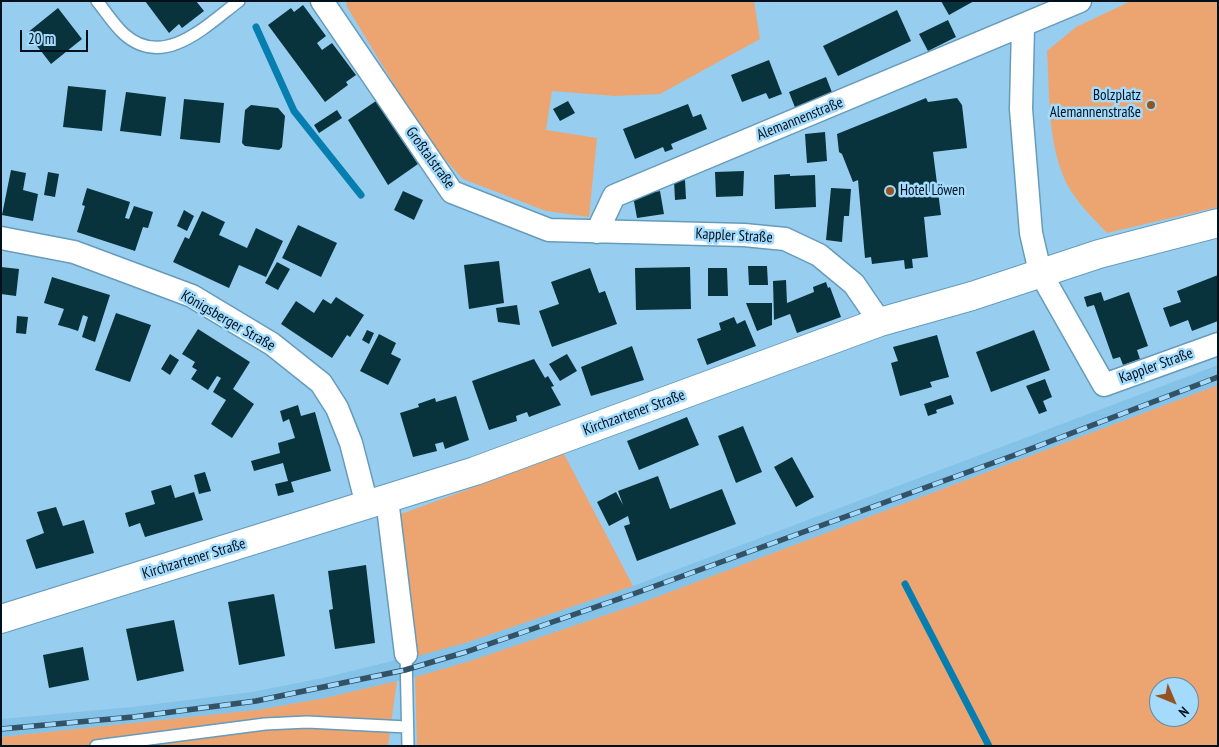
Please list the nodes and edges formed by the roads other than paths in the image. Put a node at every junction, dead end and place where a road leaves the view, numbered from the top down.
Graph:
1 (97, 1) edge
2 (239, 1) edge
3 (1080, 1) edge
4 (324, 2) edge
5 (1023, 27) junction
6 (1218, 223) edge
7 (597, 232) junction
8 (1, 238) edge
9 (1040, 272) junction
10 (880, 322) junction
11 (1218, 344) edge
12 (377, 502) junction
13 (1, 619) edge
14 (406, 654) joint
15 (406, 727) junction
16 (96, 746) edge
17 (408, 746) edge

1 - 2 lane
3 - 5 street, Alemannenstraße
4 - 7 street, Großtalstraße
5 - 7 street, Alemannenstraße
5 - 9 street
6 - 9 street
7 - 10 street, Kappler Straße
8 - 12 street, Königsberger Straße
9 - 10 street
9 - 11 street, Kappler Straße
10 - 12 street, Kirchzartener Straße
12 - 13 street, Kirchzartener Straße
12 - 14 street
14 - 15 lane
15 - 16 lane
15 - 17 lane

